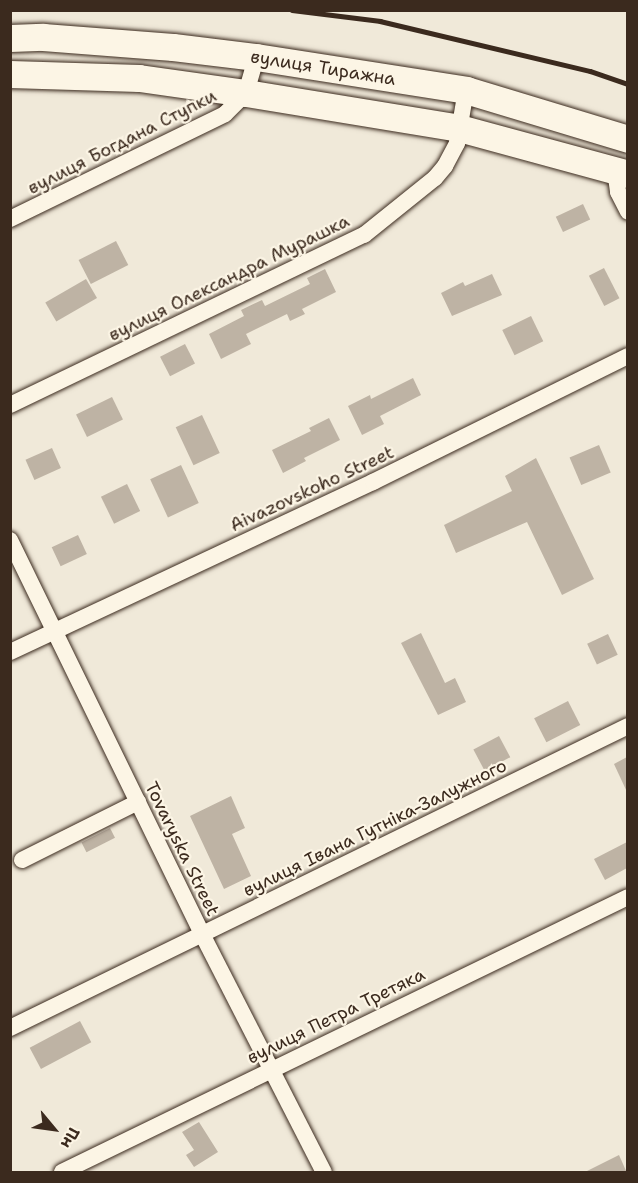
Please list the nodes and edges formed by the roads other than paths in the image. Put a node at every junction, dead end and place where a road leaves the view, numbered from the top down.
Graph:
1 (10, 38) edge
2 (256, 57) junction
3 (10, 74) edge
4 (466, 90) junction
5 (246, 93) junction
6 (459, 128) junction
7 (627, 139) edge
8 (621, 172) edge
9 (627, 212) edge
10 (10, 219) edge
11 (627, 356) edge
12 (10, 405) edge
13 (10, 540) edge
14 (55, 631) junction
15 (10, 652) edge
16 (627, 726) edge
17 (138, 802) junction
18 (22, 860) dead end
19 (627, 897) edge
20 (202, 934) junction
21 (10, 1028) edge
22 (272, 1068) junction
23 (62, 1173) edge
24 (324, 1173) edge

1 - 2 main road, вулиця Тиражна
2 - 4 main road, вулиця Тиражна
2 - 5 street
3 - 5 main road, вулиця Тиражна
4 - 6 street, вулиця Олександра Мурашка
4 - 7 main road, вулиця Тиражна
5 - 6 main road, вулиця Тиражна
5 - 10 street, вулиця Богдана Ступки
6 - 8 main road, вулиця Тиражна
6 - 12 street, вулиця Олександра Мурашка
8 - 9 street
11 - 14 street, Aivazovskoho Street
13 - 14 street, Tovaryska Street
14 - 15 street, Aivazovskoho Street
14 - 17 street, Tovaryska Street
16 - 20 street, вулиця Івана Гутніка-Залужного
17 - 18 street
17 - 20 street, Tovaryska Street
19 - 22 street, вулиця Петра Третяка
20 - 21 street, вулиця Івана Гутніка-Залужного
20 - 22 street, Tovaryska Street
22 - 23 street, вулиця Петра Третяка
22 - 24 street, Tovaryska Street

